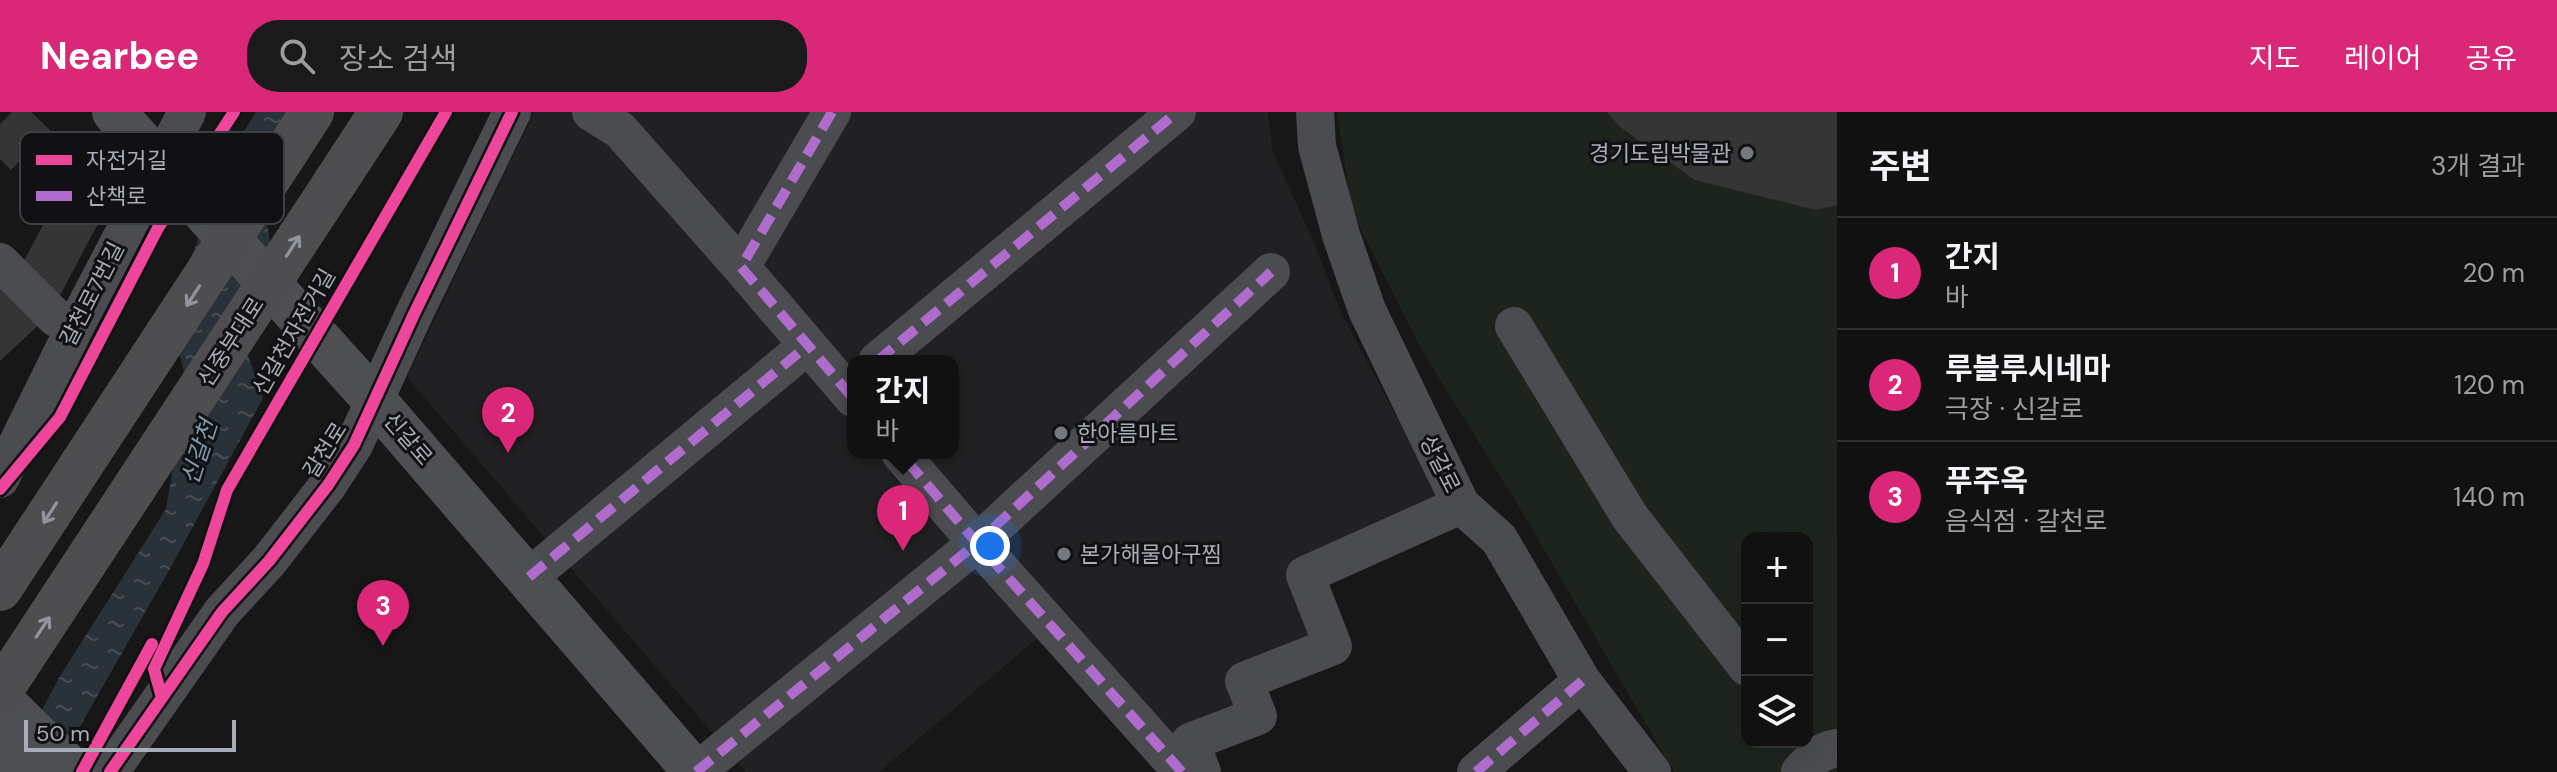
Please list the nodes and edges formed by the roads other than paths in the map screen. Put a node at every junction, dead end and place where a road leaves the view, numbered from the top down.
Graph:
1 (114, 112) edge
2 (187, 112) edge
3 (312, 112) edge
4 (381, 112) edge
5 (512, 112) edge
6 (591, 112) edge
7 (832, 112) edge
8 (1177, 112) edge
9 (1315, 112) edge
10 (133, 132) edge
11 (180, 132) edge
12 (284, 155) edge
13 (135, 224) edge
14 (216, 224) edge
15 (239, 224) edge
16 (0, 262) edge
17 (741, 267) junction
18 (1271, 272) dead end
19 (77, 323) junction
20 (1514, 326) dead end
21 (808, 345) junction
22 (884, 355) edge
23 (847, 386) edge
24 (366, 391) junction
25 (905, 459) edge
26 (0, 479) edge
27 (1461, 505) junction
28 (977, 543) junction
29 (529, 577) junction
30 (0, 589) edge
31 (1741, 659) edge
32 (1582, 681) junction
33 (0, 692) edge
34 (0, 699) edge
35 (0, 752) edge
36 (20, 772) edge
37 (74, 772) edge
38 (110, 772) edge
39 (696, 772) edge
40 (1182, 772) edge
41 (1202, 772) edge
42 (1476, 772) edge
43 (1652, 772) edge

1 - 10 main road, 신갈로
2 - 11 street, 갈천로7번길
3 -> 12 highway, bridge
33 -> 4 highway, 신중부대로, bridge
5 - 24 street, 갈천로
6 - 17 street
7 - 17 street
8 - 22 street
9 - 27 street, 상갈로
13 - 19 street, 갈천로7번길
14 - 24 main road, 신갈로, bridge
15 -> 30 highway, bridge
16 - 19 street
17 - 21 street
18 - 28 street
19 - 26 street, 갈천로7번길
20 - 31 street
21 - 23 street
21 - 29 street
24 - 29 main road, 신갈로
24 - 38 street, 갈천로
25 - 28 street
27 - 32 street, 상갈로
27 - 41 street
28 - 39 street
28 - 40 street
29 - 39 main road, 신갈로
32 - 42 street
32 - 43 street, 상갈로
34 - 37 main road
35 - 36 main road

